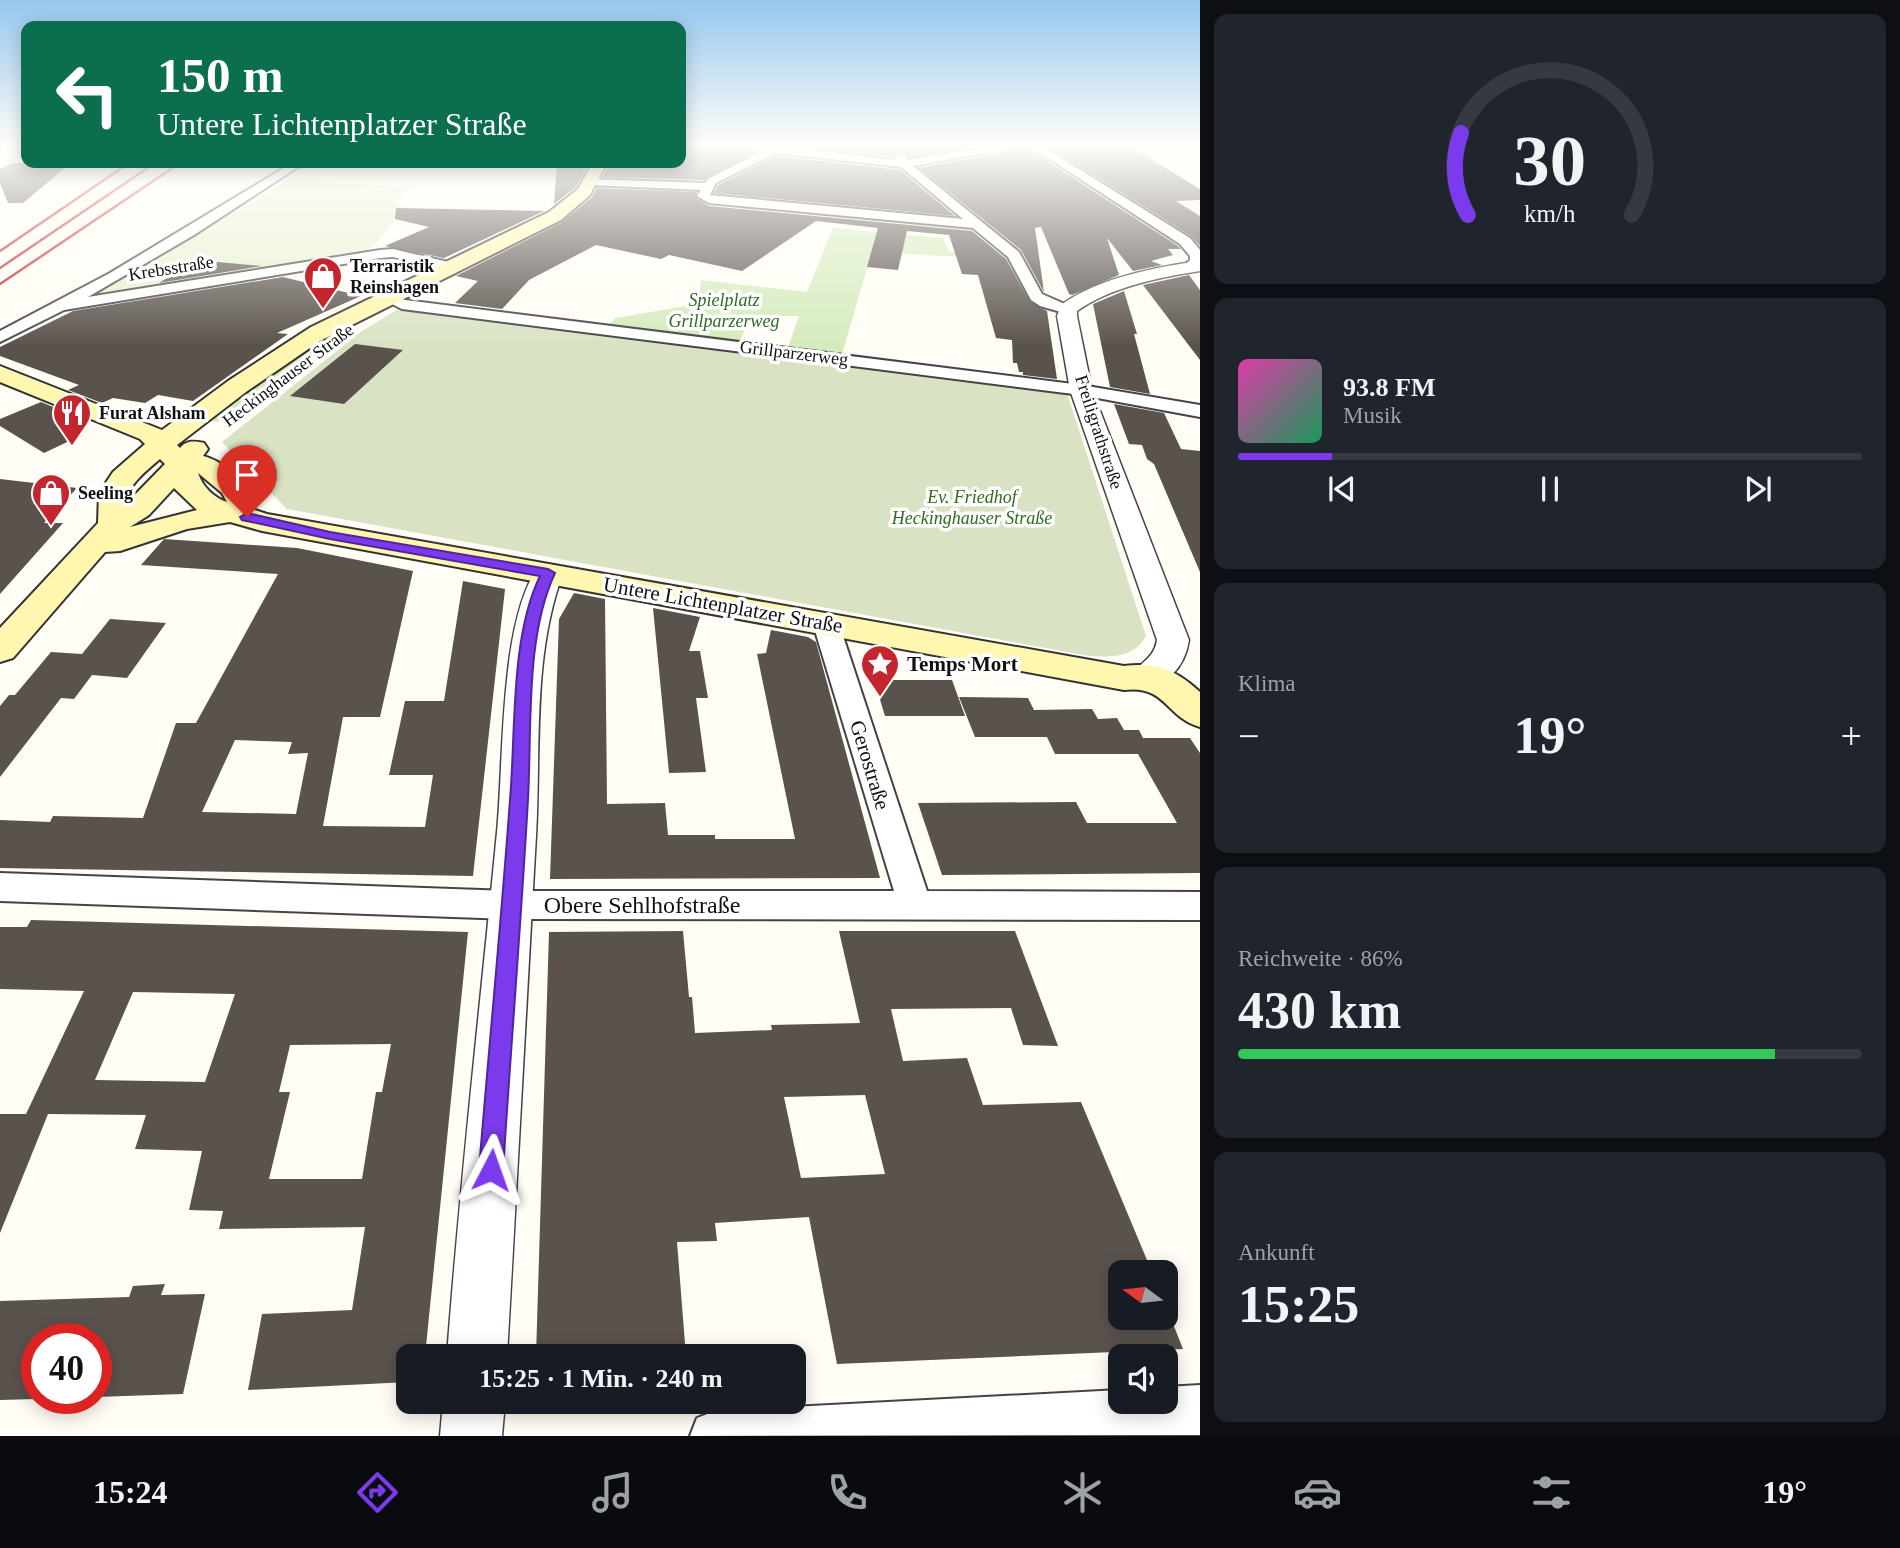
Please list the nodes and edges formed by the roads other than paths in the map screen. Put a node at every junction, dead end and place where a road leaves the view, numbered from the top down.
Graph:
1 (222, 212) edge
2 (560, 212) edge
3 (847, 212) edge
4 (960, 212) edge
5 (1139, 212) edge
6 (974, 224) junction
7 (1195, 266) edge
8 (452, 267) junction
9 (379, 303) junction
10 (62, 306) junction
11 (1068, 309) junction
12 (0, 337) edge
13 (0, 373) edge
14 (1081, 390) junction
15 (218, 402) junction
16 (1200, 411) edge
17 (115, 419) junction
18 (171, 453) junction
19 (118, 484) junction
20 (236, 512) junction
21 (113, 525) junction
22 (90, 551) junction
23 (548, 573) junction
24 (826, 624) junction
25 (0, 650) edge
26 (1149, 676) junction
27 (1200, 715) edge
28 (0, 887) edge
29 (511, 905) junction
30 (915, 906) junction
31 (1200, 906) edge
32 (478, 1344) edge
33 (1200, 1410) edge
34 (473, 1414) edge
35 (471, 1436) edge
36 (715, 1436) edge

1 - 10 street
2 - 8 main road, Heckinghauser Straße
3 - 6 street
4 - 6 street
5 - 7 street
6 - 11 street
7 - 11 street
8 - 9 main road, Heckinghauser Straße
8 - 10 street, Krebsstraße
9 - 14 street, Grillparzerweg
9 - 15 main road, Heckinghauser Straße
9 - 18 main road, Heckinghauser Straße
10 - 12 street
11 - 14 street, Freiligrathstraße
13 - 17 main road
14 - 16 street, Grillparzerweg
14 - 26 street, Freiligrathstraße
15 - 17 main road
15 - 18 main road, Heckinghauser Straße
17 - 18 main road
17 - 19 main road
18 - 19 main road, Heckinghauser Straße
18 - 20 main road, Untere Lichtenplatzer Straße
18 - 21 main road, Heckinghauser Straße
19 - 21 main road
20 - 22 main road
20 - 23 main road, Untere Lichtenplatzer Straße
21 - 22 main road, Heckinghauser Straße
22 - 25 main road, Heckinghauser Straße
23 - 24 main road, Untere Lichtenplatzer Straße
23 - 29 street
24 - 26 main road, Untere Lichtenplatzer Straße
24 - 30 street, Gerostraße
26 - 27 main road
28 - 29 street, Obere Sehlhofstraße
29 - 30 street, Obere Sehlhofstraße
29 - 32 street
30 - 31 street, Obere Sehlhofstraße
33 - 36 street
34 - 35 street

